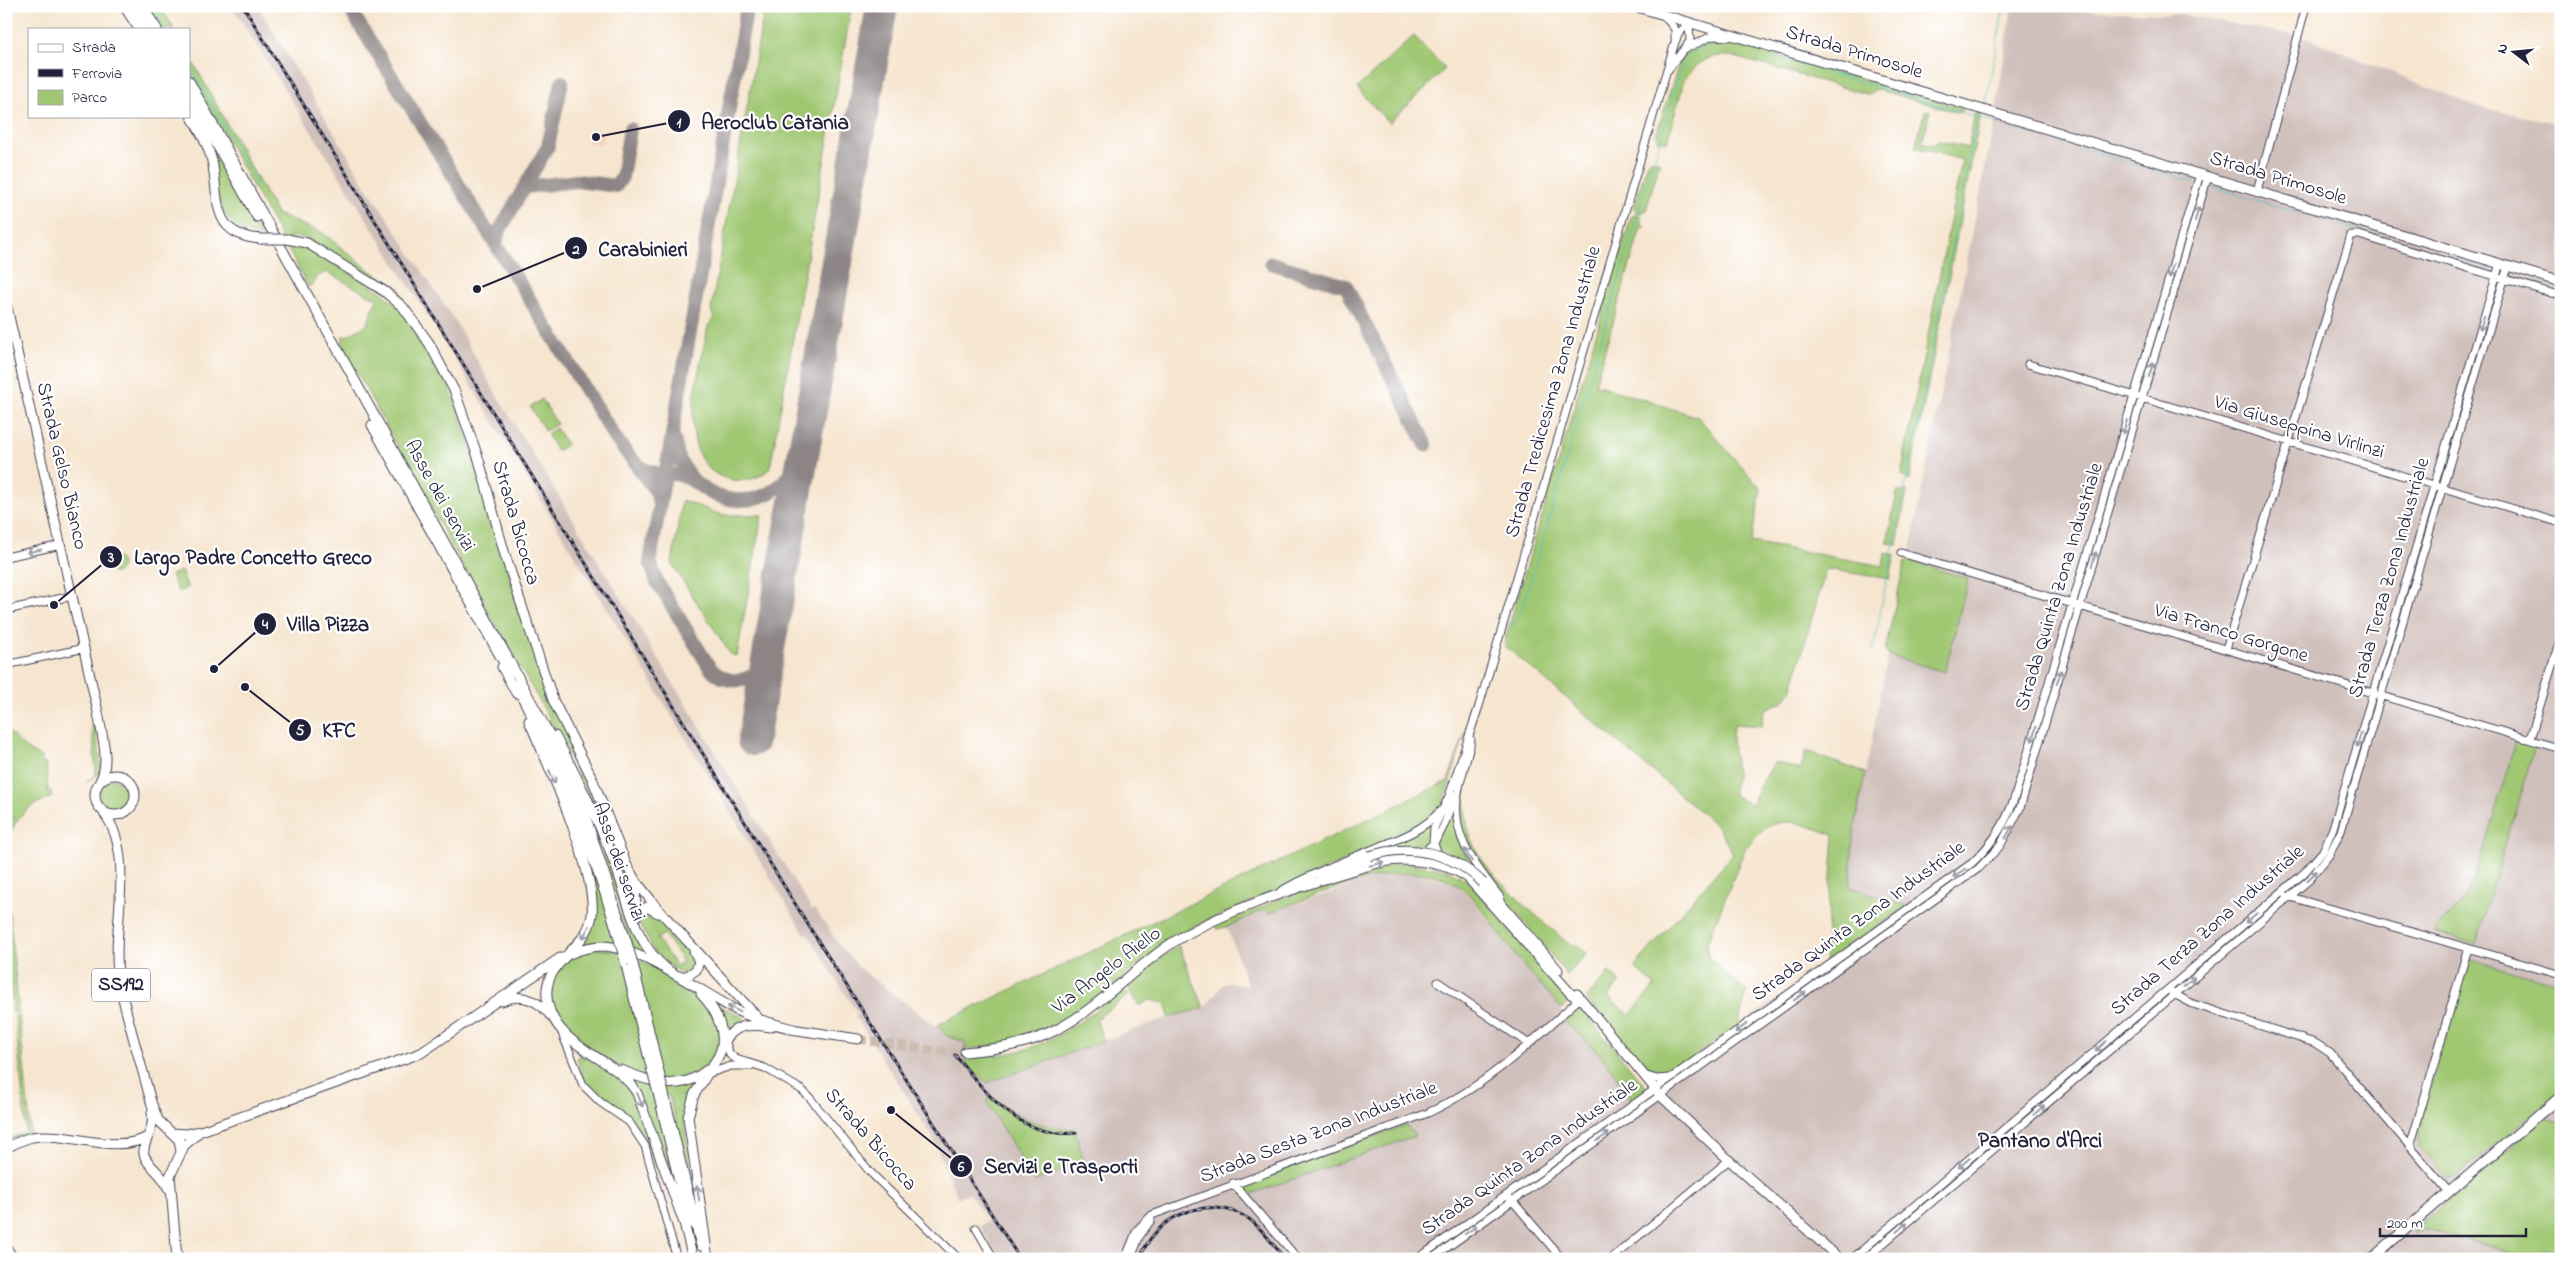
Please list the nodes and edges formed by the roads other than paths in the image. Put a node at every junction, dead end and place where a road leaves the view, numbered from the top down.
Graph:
1 (124, 6) edge
2 (135, 6) edge
3 (142, 6) edge
4 (1634, 6) edge
5 (2306, 6) edge
6 (1660, 14) junction
7 (1689, 23) junction
8 (138, 28) edge
9 (148, 28) edge
10 (156, 28) edge
11 (1750, 40) junction
12 (1674, 42) junction
13 (1685, 50) junction
14 (1668, 70) junction
15 (190, 83) edge
16 (190, 97) edge
17 (190, 114) edge
18 (2204, 175) junction
19 (2195, 190) junction
20 (2257, 191) junction
21 (2204, 192) junction
22 (2504, 265) junction
23 (2496, 277) junction
24 (2504, 279) junction
25 (2561, 282) edge
26 (2561, 296) edge
27 (2163, 297) junction
28 (2172, 300) junction
29 (6, 303) edge
30 (2028, 364) dead end
31 (2134, 395) junction
32 (2143, 398) junction
33 (2288, 441) junction
34 (2438, 486) junction
35 (2561, 523) edge
36 (61, 545) junction
37 (1901, 553) dead end
38 (6, 557) edge
39 (72, 596) junction
40 (2072, 603) junction
41 (2080, 606) junction
42 (6, 610) edge
43 (485, 615) junction
44 (2561, 636) edge
45 (490, 637) junction
46 (85, 648) junction
47 (2226, 649) junction
48 (6, 665) edge
49 (2373, 693) junction
50 (2381, 696) junction
51 (1474, 724) junction
52 (2530, 739) junction
53 (2561, 748) edge
54 (1469, 750) junction
55 (104, 754) junction
56 (116, 775) junction
57 (100, 781) junction
58 (2013, 802) junction
59 (2022, 804) junction
60 (1445, 805) junction
61 (104, 813) junction
62 (2010, 813) junction
63 (124, 814) junction
64 (2017, 817) junction
65 (116, 836) junction
66 (1434, 842) junction
67 (1402, 860) junction
68 (1460, 872) junction
69 (635, 880) junction
70 (1280, 892) junction
71 (2279, 894) junction
72 (2288, 897) junction
73 (1264, 900) junction
74 (636, 921) junction
75 (674, 927) junction
76 (624, 942) junction
77 (690, 944) junction
78 (2468, 948) junction
79 (1540, 949) junction
80 (563, 956) junction
81 (668, 970) junction
82 (677, 975) junction
83 (2561, 975) edge
84 (688, 982) junction
85 (1438, 982) dead end
86 (2168, 988) junction
87 (2174, 995) junction
88 (1579, 999) junction
89 (488, 1009) junction
90 (759, 1019) junction
91 (559, 1026) junction
92 (797, 1030) junction
93 (858, 1039) tunnel mouth
94 (723, 1044) junction
95 (1529, 1044) junction
96 (586, 1051) junction
97 (965, 1052) tunnel mouth
98 (718, 1057) junction
99 (609, 1064) junction
100 (710, 1072) junction
101 (772, 1072) junction
102 (577, 1073) junction
103 (1643, 1075) junction
104 (699, 1076) junction
105 (1672, 1077) junction
106 (1658, 1093) junction
107 (661, 1094) junction
108 (2561, 1096) edge
109 (151, 1102) junction
110 (200, 1131) junction
111 (171, 1133) junction
112 (149, 1136) junction
113 (39, 1138) junction
114 (1994, 1138) junction
115 (113, 1144) junction
116 (1999, 1144) junction
117 (2410, 1146) junction
118 (6, 1148) edge
119 (181, 1152) junction
120 (6, 1156) edge
121 (145, 1158) junction
122 (1728, 1160) junction
123 (177, 1162) junction
124 (154, 1166) junction
125 (1234, 1183) junction
126 (2449, 1192) junction
127 (1507, 1194) junction
128 (170, 1195) junction
129 (1512, 1201) junction
130 (1158, 1212) junction
131 (1480, 1213) junction
132 (1485, 1220) junction
133 (976, 1228) dead end
134 (6, 1247) edge
135 (13, 1259) edge
136 (177, 1259) edge
137 (677, 1259) edge
138 (693, 1259) edge
139 (697, 1259) edge
140 (704, 1259) edge
141 (708, 1259) edge
142 (959, 1259) edge
143 (994, 1259) edge
144 (1125, 1259) edge
145 (1131, 1259) edge
146 (1298, 1259) edge
147 (1416, 1259) edge
148 (1431, 1259) edge
149 (1562, 1259) edge
150 (1611, 1259) edge
151 (1840, 1259) edge
152 (1852, 1259) edge
153 (1865, 1259) edge
154 (2371, 1259) edge

1 - 8 main road
2 - 9 main road
3 - 10 main road
4 - 6 main road, Strada Primosole
5 - 20 street
6 - 7 main road, Strada Primosole
6 - 12 street
7 - 11 main road, Strada Primosole
7 - 12 street
7 - 13 street
11 - 13 street
11 - 18 main road, Strada Primosole
12 - 14 street, Strada Tredicesima Zona Industriale
13 - 14 street
14 - 51 street, Strada Tredicesima Zona Industriale
15 - 43 main road, Asse dei servizi
16 - 45 main road, Asse dei servizi
17 - 69 main road, Strada Bicocca, bridge
18 - 19 street, Strada Quinta Zona Industriale
18 - 20 main road, Strada Primosole
18 - 21 street, Strada Quinta Zona Industriale
19 - 21 street
19 -> 27 street, Strada Quinta Zona Industriale
20 - 22 main road, Strada Primosole
28 -> 21 street, Strada Quinta Zona Industriale
22 - 23 street, Strada Terza Zona Industriale
22 - 24 street, Strada Terza Zona Industriale
22 - 25 main road, Strada Primosole
23 - 24 street
23 - 33 street
23 -> 34 street, Strada Terza Zona Industriale
24 - 26 street
24 - 34 street, Strada Terza Zona Industriale
27 - 28 street
27 - 31 street, Strada Quinta Zona Industriale
32 -> 28 street, Strada Quinta Zona Industriale
29 - 36 main road, Strada Gelso Bianco
30 - 31 street, Via Giuseppina Virlinzi
31 - 32 street, Via Giuseppina Virlinzi
31 -> 40 street, Strada Quinta Zona Industriale
32 - 33 street, Via Giuseppina Virlinzi
41 -> 32 street, Strada Quinta Zona Industriale
33 - 34 street, Via Giuseppina Virlinzi
33 - 47 street
34 - 35 street, Via Giuseppina Virlinzi
34 - 49 street, Strada Terza Zona Industriale
34 - 50 street, Strada Terza Zona Industriale
36 -> 38 street
36 - 39 main road, Strada Gelso Bianco
37 - 40 street
39 - 42 street
39 - 46 main road, Strada Gelso Bianco
40 - 41 street, Via Franco Gorgone
40 -> 58 street, Strada Quinta Zona Industriale
41 - 47 street, Via Franco Gorgone
59 -> 41 street, Strada Quinta Zona Industriale
43 - 74 main road
43 - 76 main road, Asse dei servizi
44 - 52 street
45 - 76 main road, Asse dei servizi
45 -> 80 main road
46 - 48 street
46 - 55 main road, Strada Gelso Bianco
47 - 49 street, Via Franco Gorgone
49 - 50 street, Via Franco Gorgone
49 -> 71 street, Strada Terza Zona Industriale
50 - 52 street
72 -> 50 street, Strada Terza Zona Industriale
51 - 54 street
51 - 60 street
52 - 53 street
54 - 66 street
79 -> 54 street
55 - 56 main road, Strada Gelso Bianco
55 - 57 main road, Strada Gelso Bianco
56 - 57 main road
56 - 63 main road
57 - 61 main road
58 - 59 street
58 - 62 street, Strada Quinta Zona Industriale
59 - 64 street, Strada Quinta Zona Industriale
60 - 66 street
60 - 70 street
61 - 63 main road
61 - 65 main road
62 - 64 street
62 -> 105 street, Strada Quinta Zona Industriale
63 - 65 main road
106 -> 64 street, Strada Quinta Zona Industriale
65 - 109 main road, SS192
66 - 67 street
66 - 68 street
67 - 68 main road
73 -> 67 main road
68 - 88 main road
69 - 74 main road
69 - 75 main road
70 - 73 main road
70 - 79 main road, bridge
71 - 72 street
71 -> 86 street, Strada Terza Zona Industriale
72 - 78 street
87 -> 72 street, Strada Terza Zona Industriale
73 - 97 main road, Via Angelo Aiello
74 - 75 main road
74 - 81 main road
75 - 77 main road
76 - 107 main road, bridge
77 - 82 main road
77 - 90 main road
78 - 83 street
78 - 117 street
79 - 88 main road
80 - 81 main road
80 - 89 main road
80 - 91 main road
81 - 82 main road
82 - 84 main road
90 -> 84 main road
84 - 94 main road
85 - 95 street
86 - 87 street
86 -> 114 street, Strada Terza Zona Industriale
116 -> 87 street, Strada Terza Zona Industriale
87 - 117 street
88 - 95 street, Strada Sesta Zona Industriale
88 - 103 main road
89 - 91 main road
89 - 110 main road
90 - 92 main road
91 - 96 main road
91 - 102 street
92 - 93 main road
92 - 94 main road
94 - 98 main road
94 - 101 street
95 - 125 street, Strada Sesta Zona Industriale
96 - 99 main road
96 - 102 street
98 - 100 main road
98 - 104 main road
99 - 104 main road
99 -> 138 main road
100 - 101 street
100 - 104 street
141 -> 100 main road
101 - 142 street, Strada Bicocca
102 - 137 street
103 - 105 street
103 - 106 main road
105 - 106 street, Strada Quinta Zona Industriale
106 - 122 main road
106 - 127 street, Strada Quinta Zona Industriale
129 -> 106 street, Strada Quinta Zona Industriale
107 - 139 main road
107 - 140 main road
108 - 126 main road
109 - 111 main road
109 - 112 main road
110 - 111 main road
110 - 119 main road
111 - 112 main road
111 - 119 main road
112 - 115 main road
112 - 121 main road
113 - 115 main road
113 - 118 main road
113 - 120 main road
114 - 116 street
114 -> 152 street, Strada Terza Zona Industriale
115 - 121 main road
153 -> 116 street, Strada Terza Zona Industriale
117 - 126 street
119 - 123 main road
121 - 124 main road
122 - 150 street
122 - 151 main road
123 - 124 main road
123 - 128 main road
124 - 128 main road
125 - 130 street, Strada Sesta Zona Industriale
125 - 146 street
126 - 154 main road
127 - 129 street
127 - 131 street, Strada Quinta Zona Industriale
128 - 136 main road
129 - 132 street, Strada Quinta Zona Industriale
129 - 149 street
130 - 144 street
130 - 145 street
131 - 132 street
131 - 147 street, Strada Quinta Zona Industriale
148 -> 132 street, Strada Quinta Zona Industriale
133 - 143 street
134 - 135 main road

